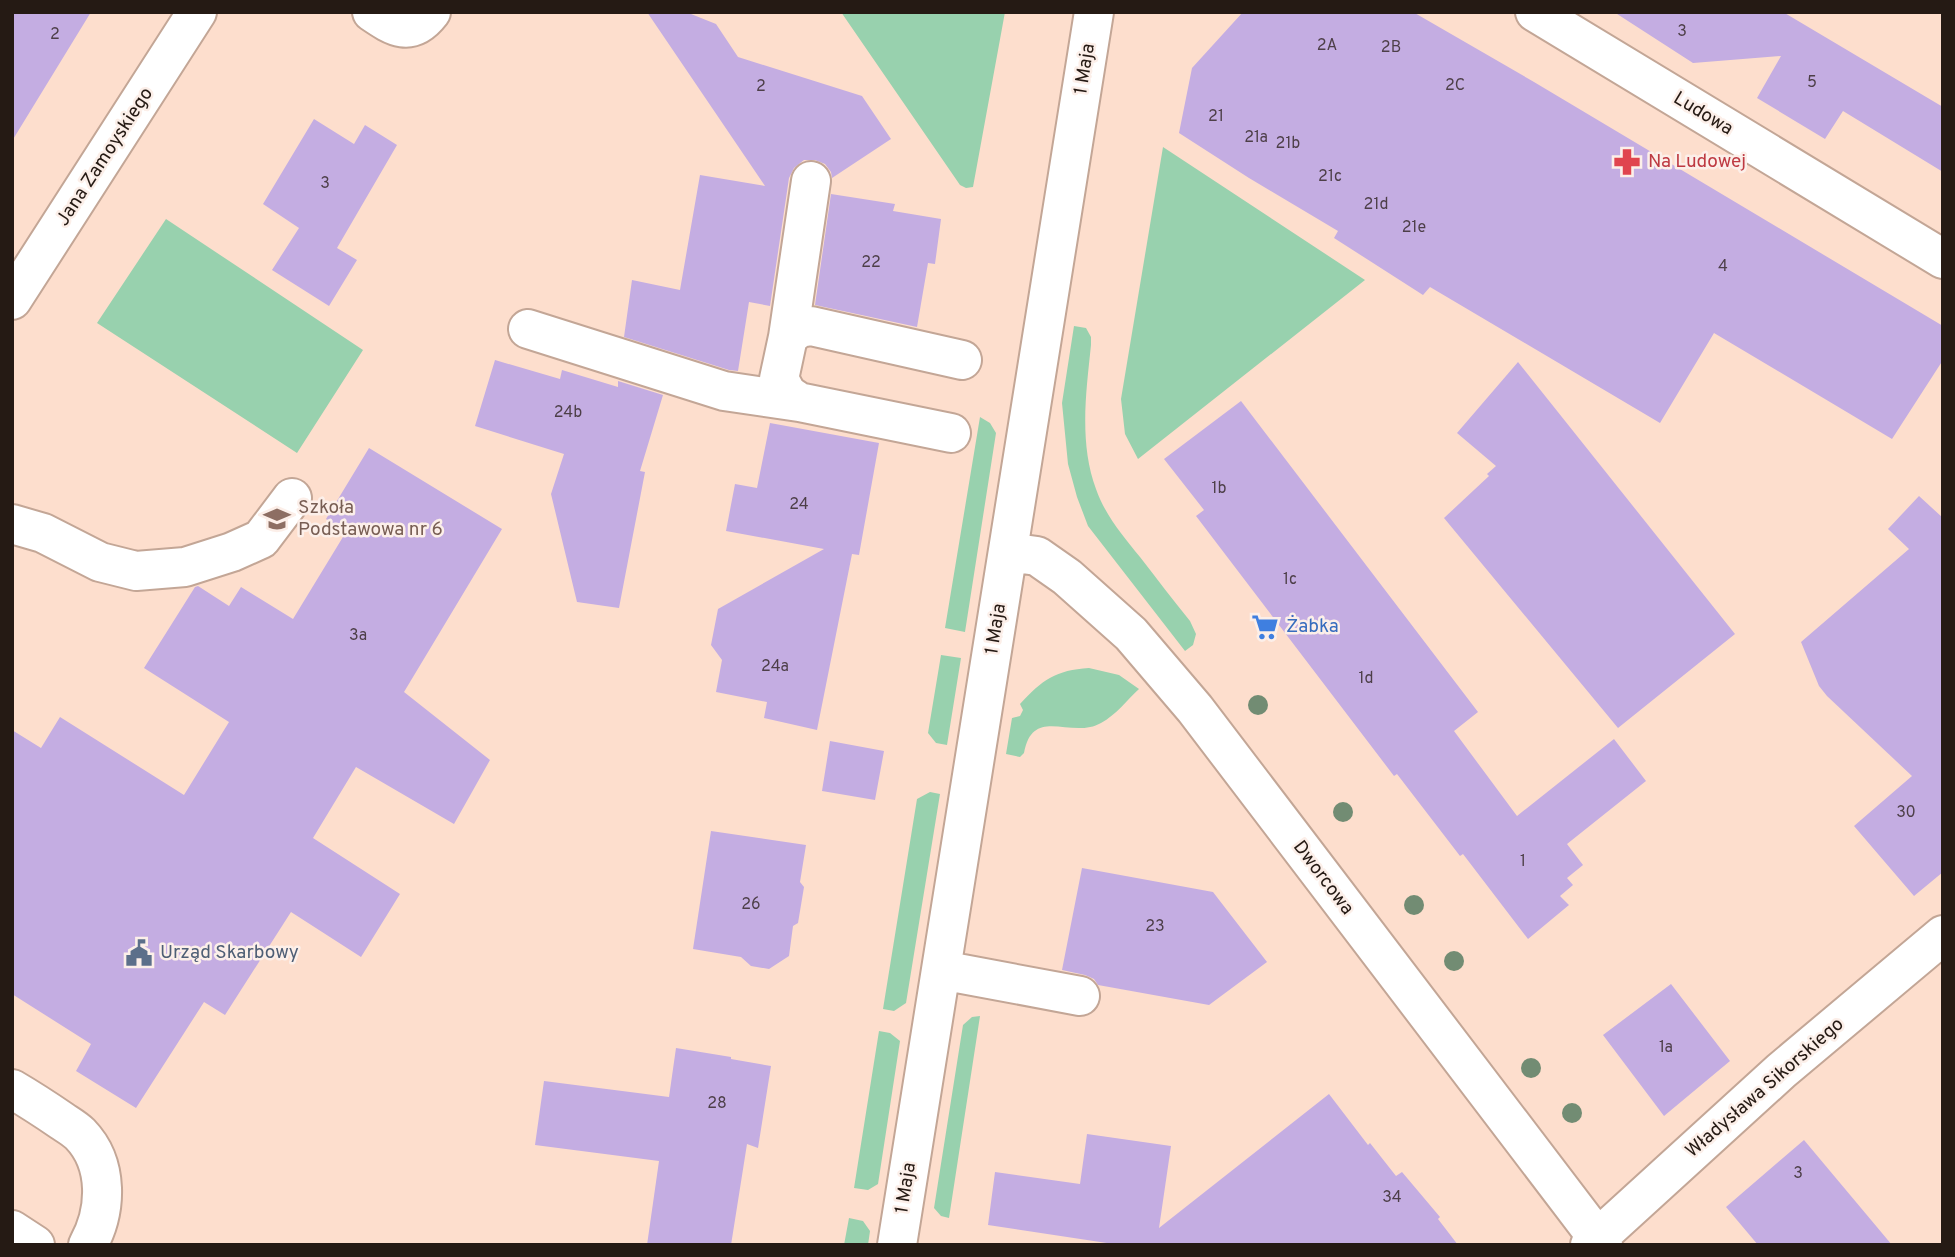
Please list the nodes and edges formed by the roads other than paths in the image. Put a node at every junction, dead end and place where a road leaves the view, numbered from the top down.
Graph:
1 (197, 12) edge
2 (372, 12) edge
3 (431, 12) edge
4 (1094, 12) edge
5 (1535, 12) edge
6 (811, 181) dead end
7 (1943, 259) edge
8 (12, 300) edge
9 (528, 329) dead end
10 (788, 337) junction
11 (962, 360) dead end
12 (799, 402) junction
13 (951, 433) dead end
14 (292, 498) dead end
15 (12, 524) edge
16 (1008, 552) junction
17 (1943, 935) edge
18 (941, 970) junction
19 (1080, 996) dead end
20 (12, 1089) edge
21 (12, 1230) edge
22 (1597, 1243) edge
23 (35, 1245) edge
24 (88, 1245) edge
25 (897, 1245) edge

1 - 8 street, Jana Zamoyskiego
2 - 3 street
4 - 16 street, 1 Maja
5 - 7 street, Ludowa
6 - 10 street
9 - 12 street
10 - 11 street
10 - 12 street
12 - 13 street
14 - 15 street
16 - 18 street, 1 Maja
16 - 22 street, Dworcowa
17 - 22 street, Władysława Sikorskiego
18 - 19 street
18 - 25 street, 1 Maja
20 - 24 street
21 - 23 street

